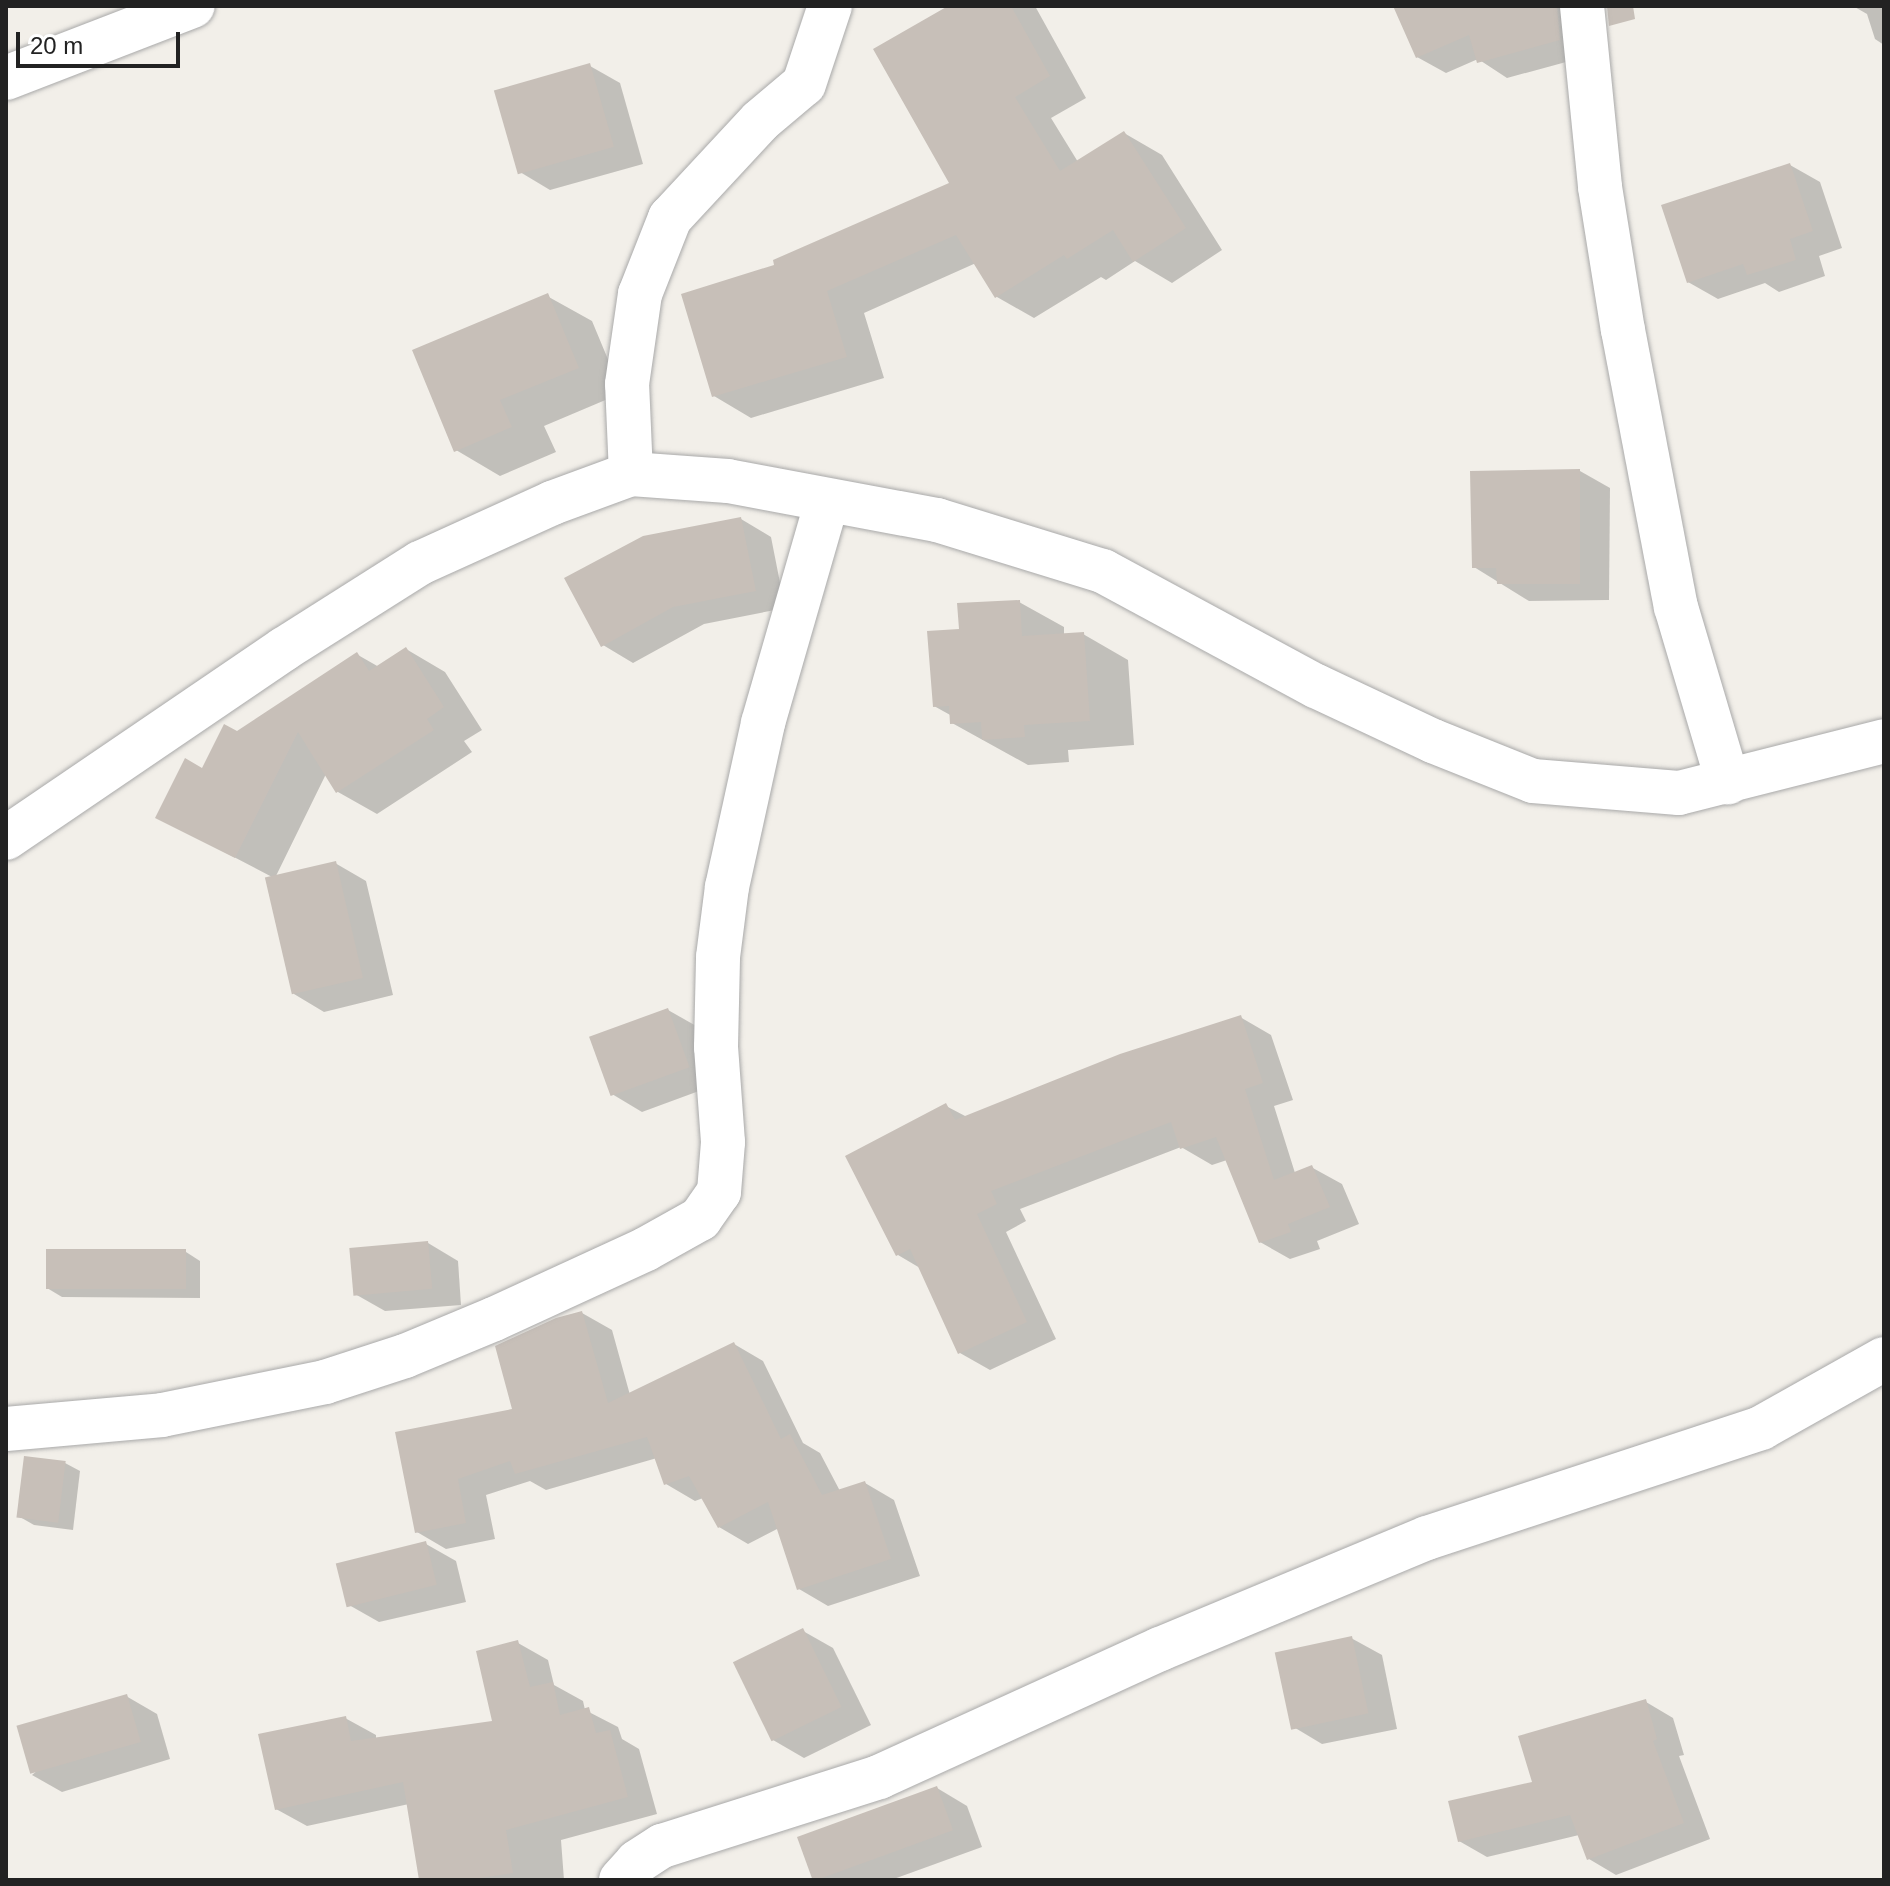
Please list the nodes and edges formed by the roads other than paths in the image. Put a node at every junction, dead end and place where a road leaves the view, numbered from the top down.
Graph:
1 (193, 6) edge
2 (830, 6) edge
3 (1582, 6) edge
4 (6, 78) edge
5 (631, 474) junction
6 (827, 501) junction
7 (1877, 753) edge
8 (1728, 782) junction
9 (6, 838) edge
10 (1884, 1359) edge
11 (6, 1429) edge
12 (621, 1880) edge

1 - 4 street
2 - 5 street
3 - 8 street
5 - 6 street
5 - 9 street
6 - 8 street
6 - 11 street
7 - 8 street
10 - 12 street

